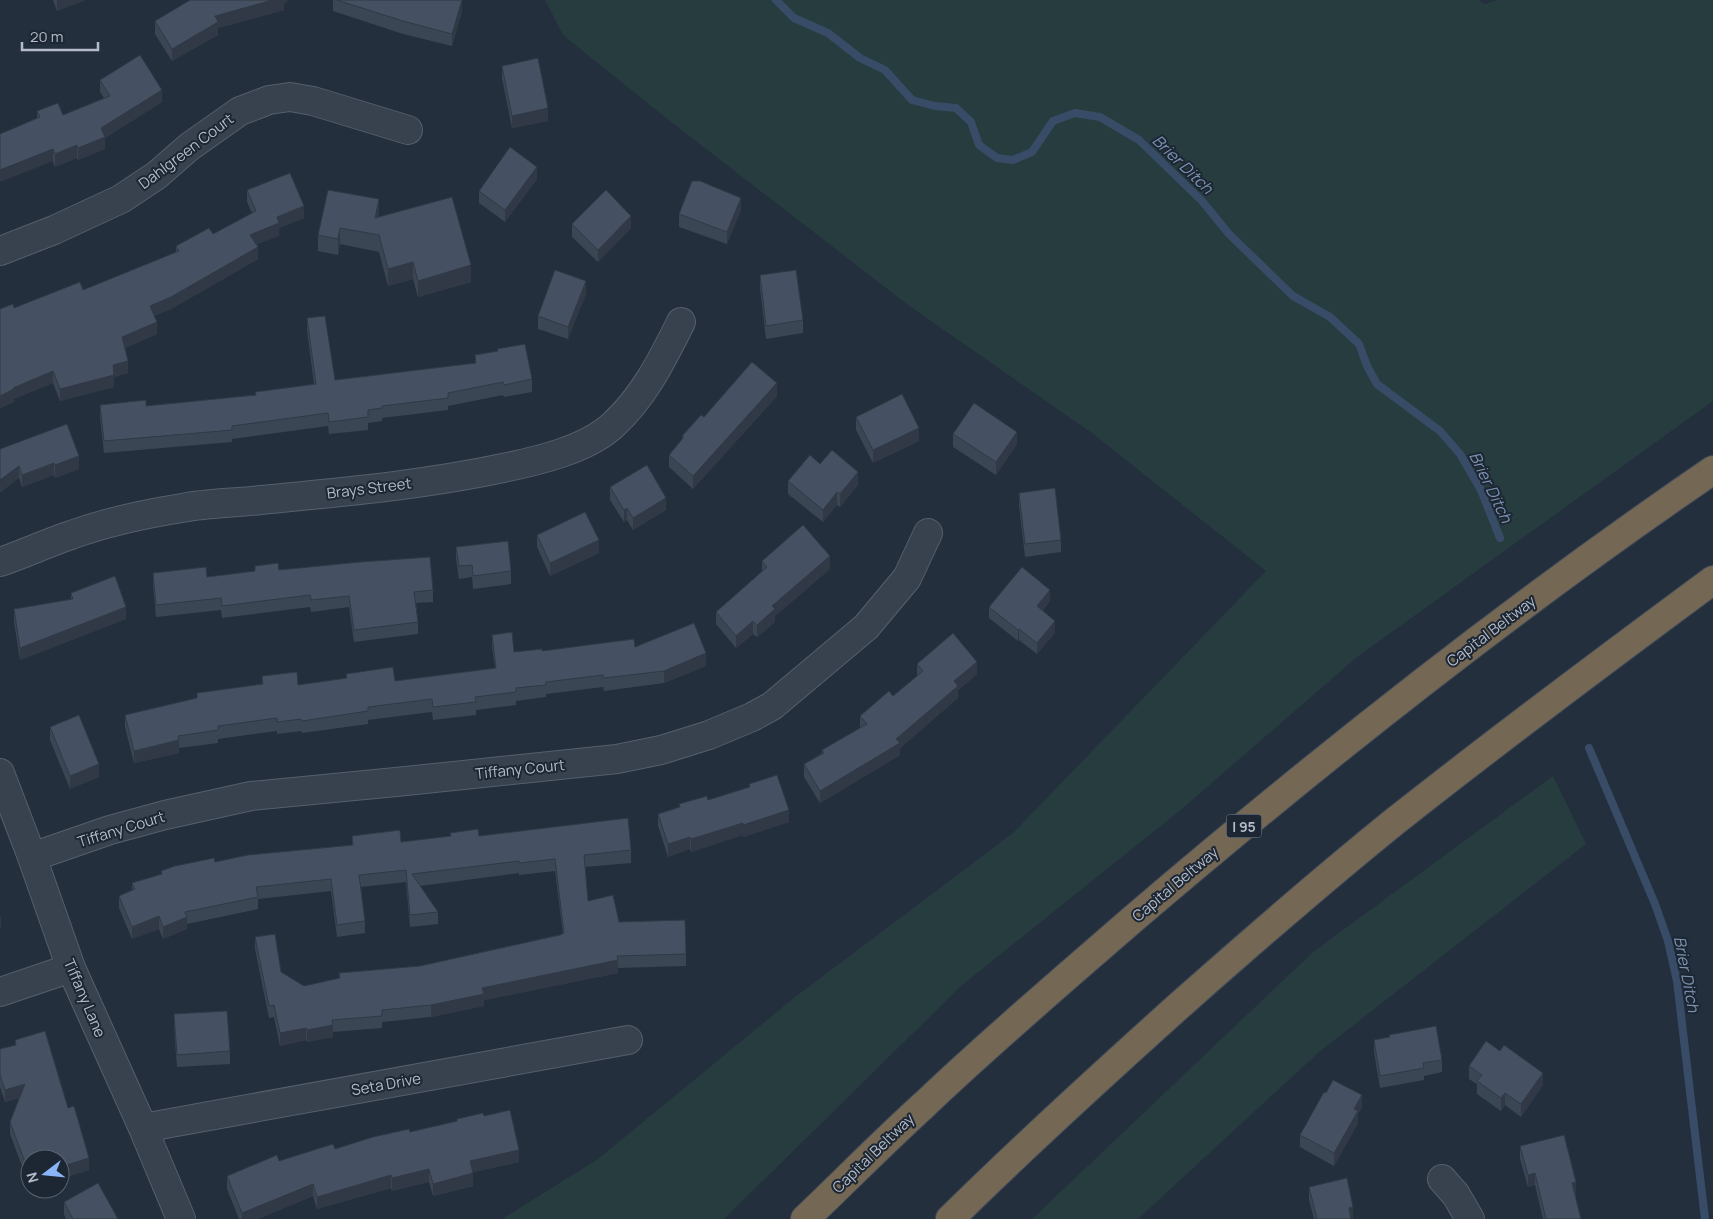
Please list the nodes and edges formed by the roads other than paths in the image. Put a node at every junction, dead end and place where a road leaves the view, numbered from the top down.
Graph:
1 (408, 130) dead end
2 (0, 251) edge
3 (681, 322) dead end
4 (1713, 470) edge
5 (928, 533) dead end
6 (0, 562) edge
7 (1713, 580) edge
8 (0, 773) edge
9 (32, 857) junction
10 (71, 968) junction
11 (0, 992) edge
12 (628, 1040) dead end
13 (142, 1128) junction
14 (1442, 1179) dead end
15 (181, 1219) edge
16 (806, 1219) edge
17 (950, 1219) edge
18 (1470, 1219) edge

1 - 2 street, Dahlgreen Court
3 - 6 street, Brays Street
4 - 16 highway, Capital Beltway / I 95
5 - 9 street, Tiffany Court
7 - 17 highway
8 - 9 street, Tiffany Lane
9 - 10 street, Tiffany Lane
10 - 11 street
10 - 13 street, Tiffany Lane
12 - 13 street, Seta Drive
13 - 15 street, Tiffany Lane
14 - 18 street

